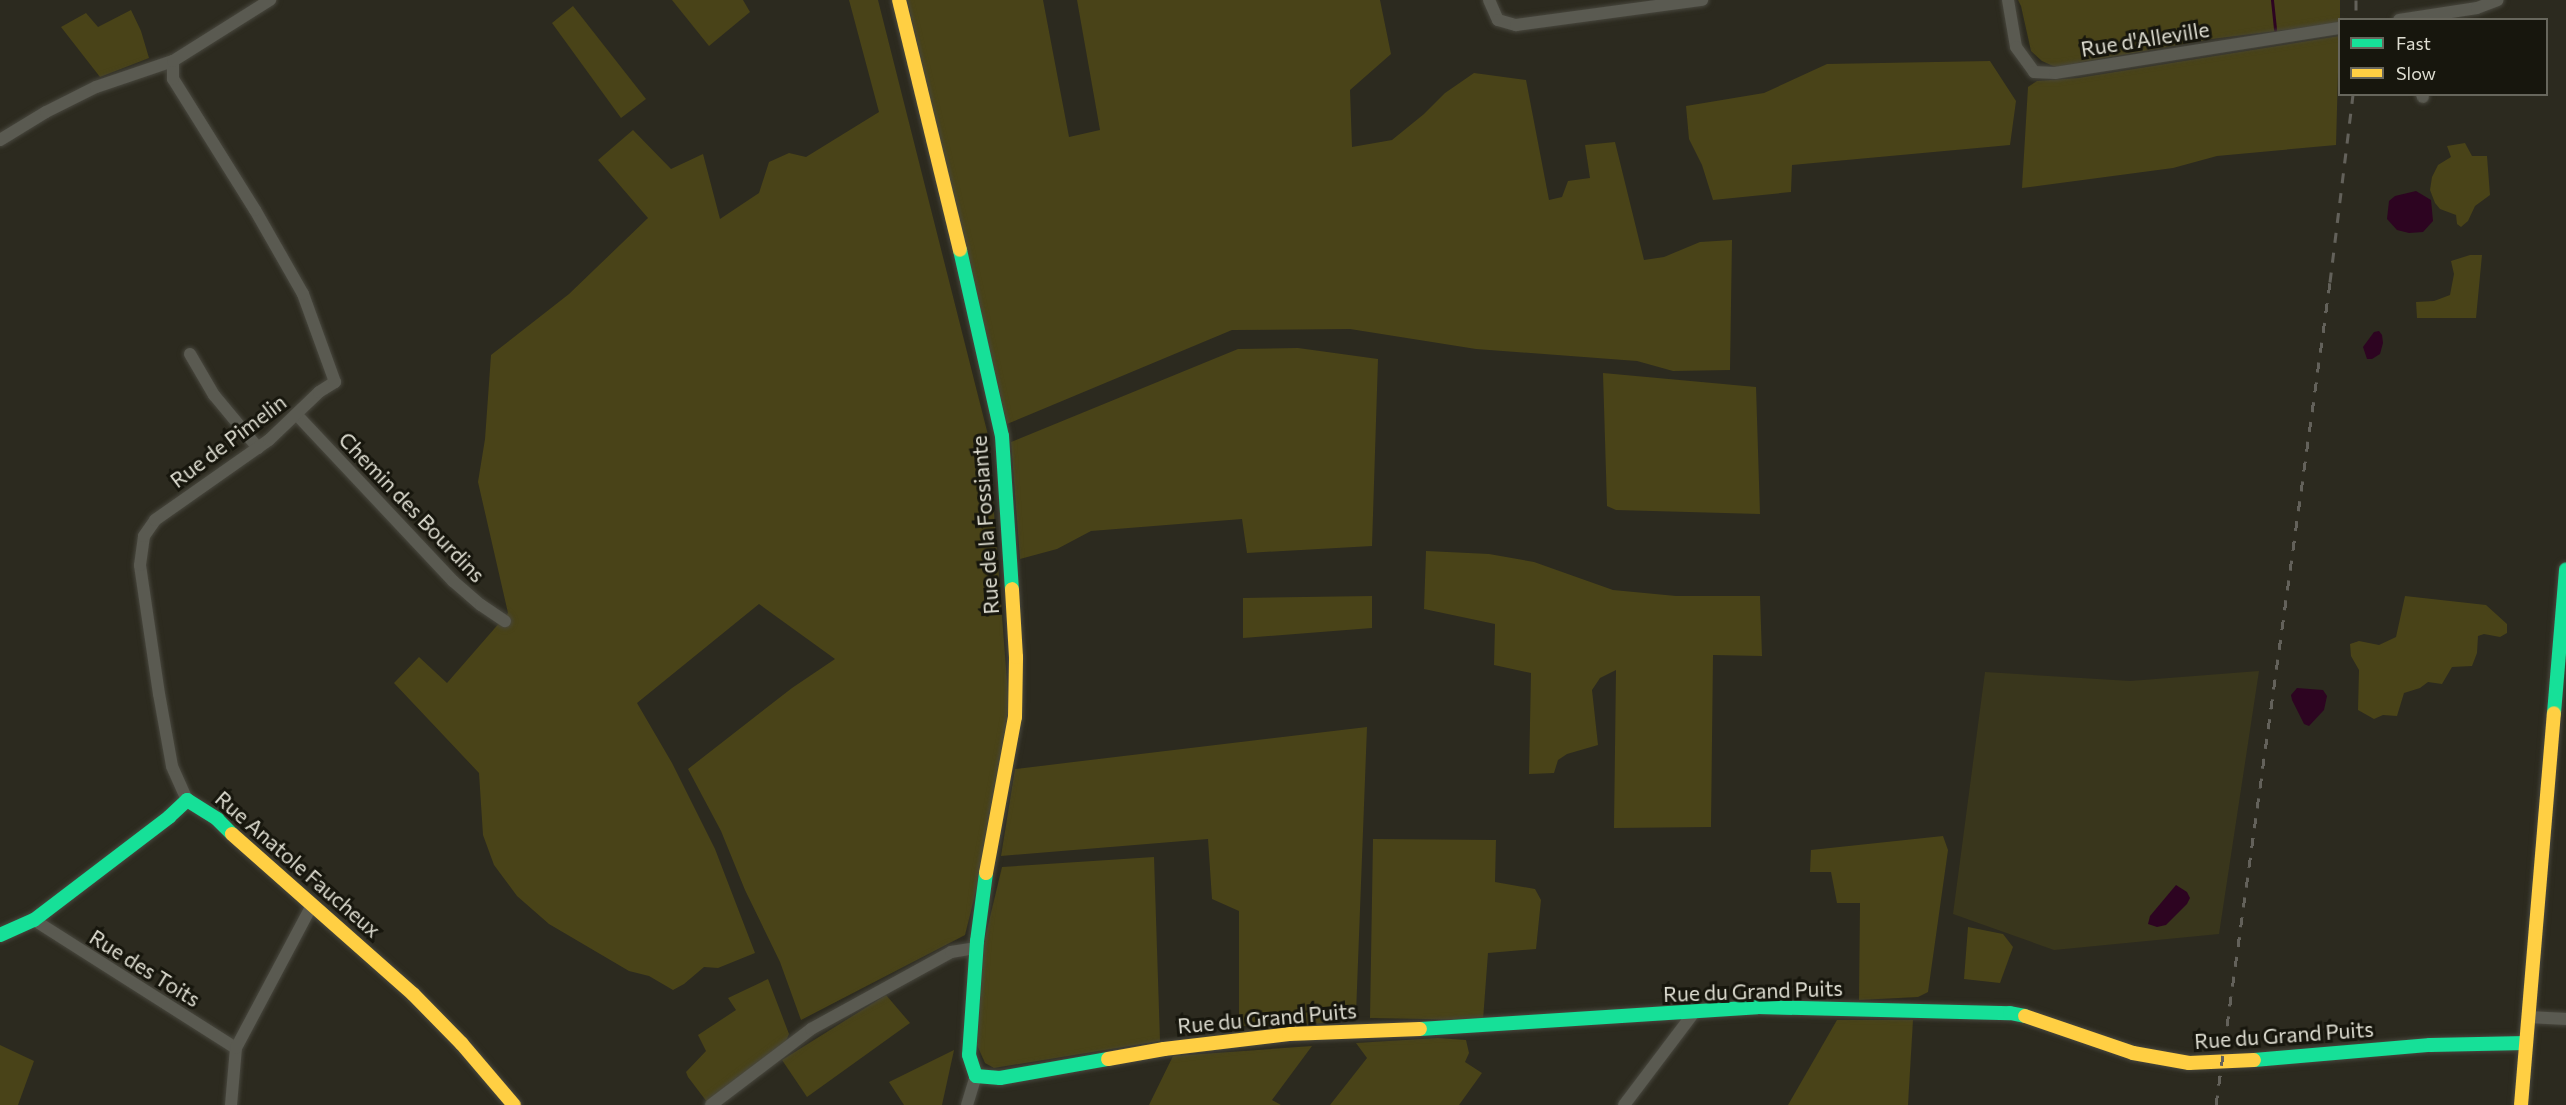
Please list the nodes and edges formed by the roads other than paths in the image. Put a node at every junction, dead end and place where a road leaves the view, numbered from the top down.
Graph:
1 (270, 0) edge
2 (899, 0) edge
3 (1490, 0) edge
4 (1702, 0) edge
5 (2008, 0) edge
6 (2498, 0) edge
7 (2413, 18) edge
8 (2338, 28) edge
9 (173, 61) junction
10 (160, 65) junction
11 (173, 79) junction
12 (0, 140) edge
13 (190, 354) dead end
14 (297, 415) junction
15 (258, 448) junction
16 (2566, 569) edge
17 (505, 621) dead end
18 (187, 800) junction
19 (312, 905) junction
20 (34, 920) junction
21 (0, 935) edge
22 (977, 948) junction
23 (1695, 1011) junction
24 (2529, 1017) junction
25 (2566, 1019) edge
26 (2526, 1043) junction
27 (236, 1048) junction
28 (976, 1076) junction
29 (231, 1105) edge
30 (514, 1105) edge
31 (711, 1105) edge
32 (967, 1105) edge
33 (1624, 1105) edge
34 (2521, 1105) edge

1 - 9 street
2 - 22 street, Rue de la Fossiante
3 - 4 street
5 - 8 street, Rue d'Alleville
6 - 7 street
9 - 10 street
9 - 11 street
10 - 11 street, Rue de Pimelin
10 - 12 street
11 - 14 street, Rue de Pimelin
13 - 15 street
14 - 15 street, Rue de Pimelin
14 - 17 street, Chemin des Bourdins
15 - 18 street, Rue de Pimelin
16 - 24 street
18 - 19 street, Rue Anatole Faucheux
18 - 20 street, Rue Anatole Faucheux
19 - 27 street
19 - 30 street, Rue Anatole Faucheux
20 - 21 street, Rue Anatole Faucheux
20 - 27 street, Rue des Toits
22 - 28 street
22 - 31 street
23 - 26 street, Rue du Grand Puits
23 - 28 street, Rue du Grand Puits
23 - 33 street
24 - 25 street
24 - 26 street
26 - 34 street
27 - 29 street
28 - 32 street

